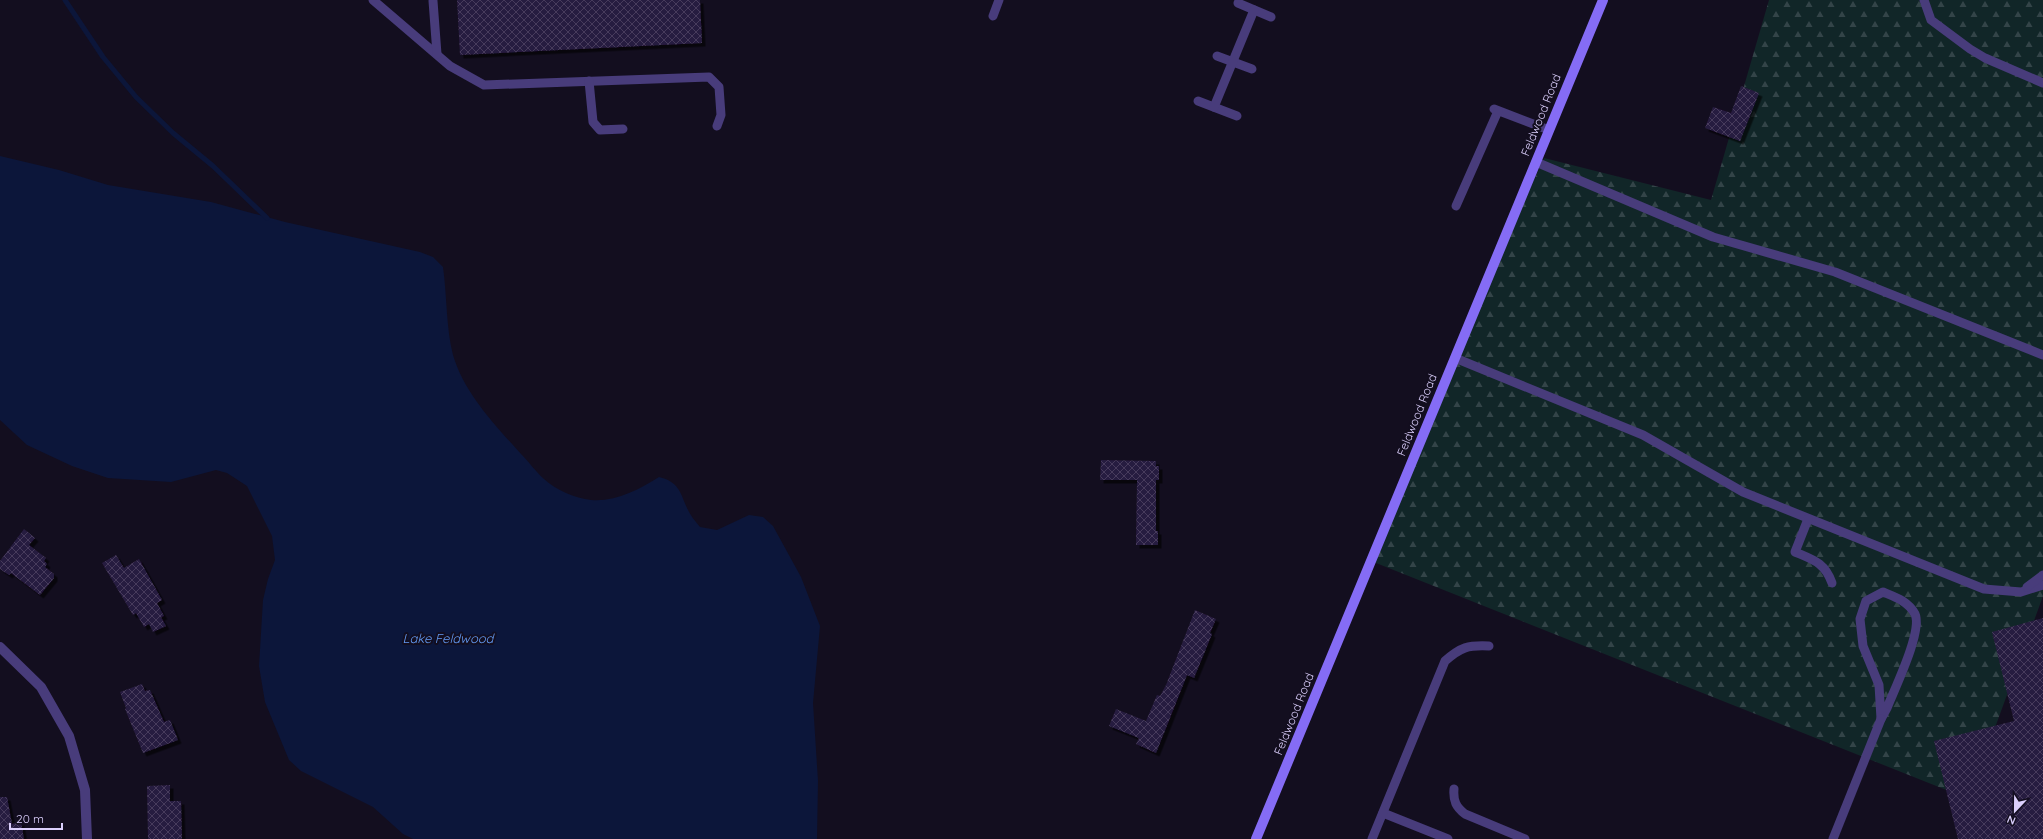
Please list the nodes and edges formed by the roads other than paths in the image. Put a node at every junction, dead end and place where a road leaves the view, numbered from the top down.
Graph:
1 (373, 0) edge
2 (999, 0) edge
3 (1603, 0) edge
4 (1924, 0) edge
5 (433, 1) dead end
6 (1238, 3) dead end
7 (1254, 10) junction
8 (994, 16) dead end
9 (1271, 17) dead end
10 (437, 54) junction
11 (1218, 56) dead end
12 (1232, 62) junction
13 (1252, 69) dead end
14 (589, 81) junction
15 (2043, 83) edge
16 (1198, 101) dead end
17 (1214, 107) junction
18 (1237, 116) dead end
19 (717, 126) dead end
20 (623, 129) dead end
21 (1549, 130) junction
22 (1536, 162) junction
23 (1456, 206) dead end
24 (2043, 355) edge
25 (1455, 358) junction
26 (1808, 518) junction
27 (2043, 575) edge
28 (1832, 583) dead end
29 (2043, 585) edge
30 (2021, 592) junction
31 (1489, 646) dead end
32 (0, 647) edge
33 (1881, 719) junction
34 (1454, 789) dead end
35 (1383, 813) junction
36 (87, 839) edge
37 (1256, 839) edge
38 (1372, 839) edge
39 (1448, 839) edge
40 (1524, 839) edge
41 (1833, 839) edge

1 - 10 lane
2 - 8 lane
3 - 21 street, Feldwood Road
4 - 15 lane
5 - 10 lane
6 - 7 lane
7 - 9 lane
7 - 12 lane
10 - 14 lane
11 - 12 lane
12 - 13 lane
12 - 17 lane
14 - 19 lane
14 - 20 lane
16 - 17 lane
17 - 18 lane
21 - 22 street, Feldwood Road
21 - 23 lane
22 - 24 lane
22 - 25 street, Feldwood Road
25 - 26 lane
25 - 37 street, Feldwood Road
26 - 28 lane
26 - 30 lane
27 - 30 lane
29 - 30 lane
31 - 35 lane
32 - 36 street
33 - 33 lane
33 - 41 lane
34 - 40 lane
35 - 38 lane
35 - 39 lane

